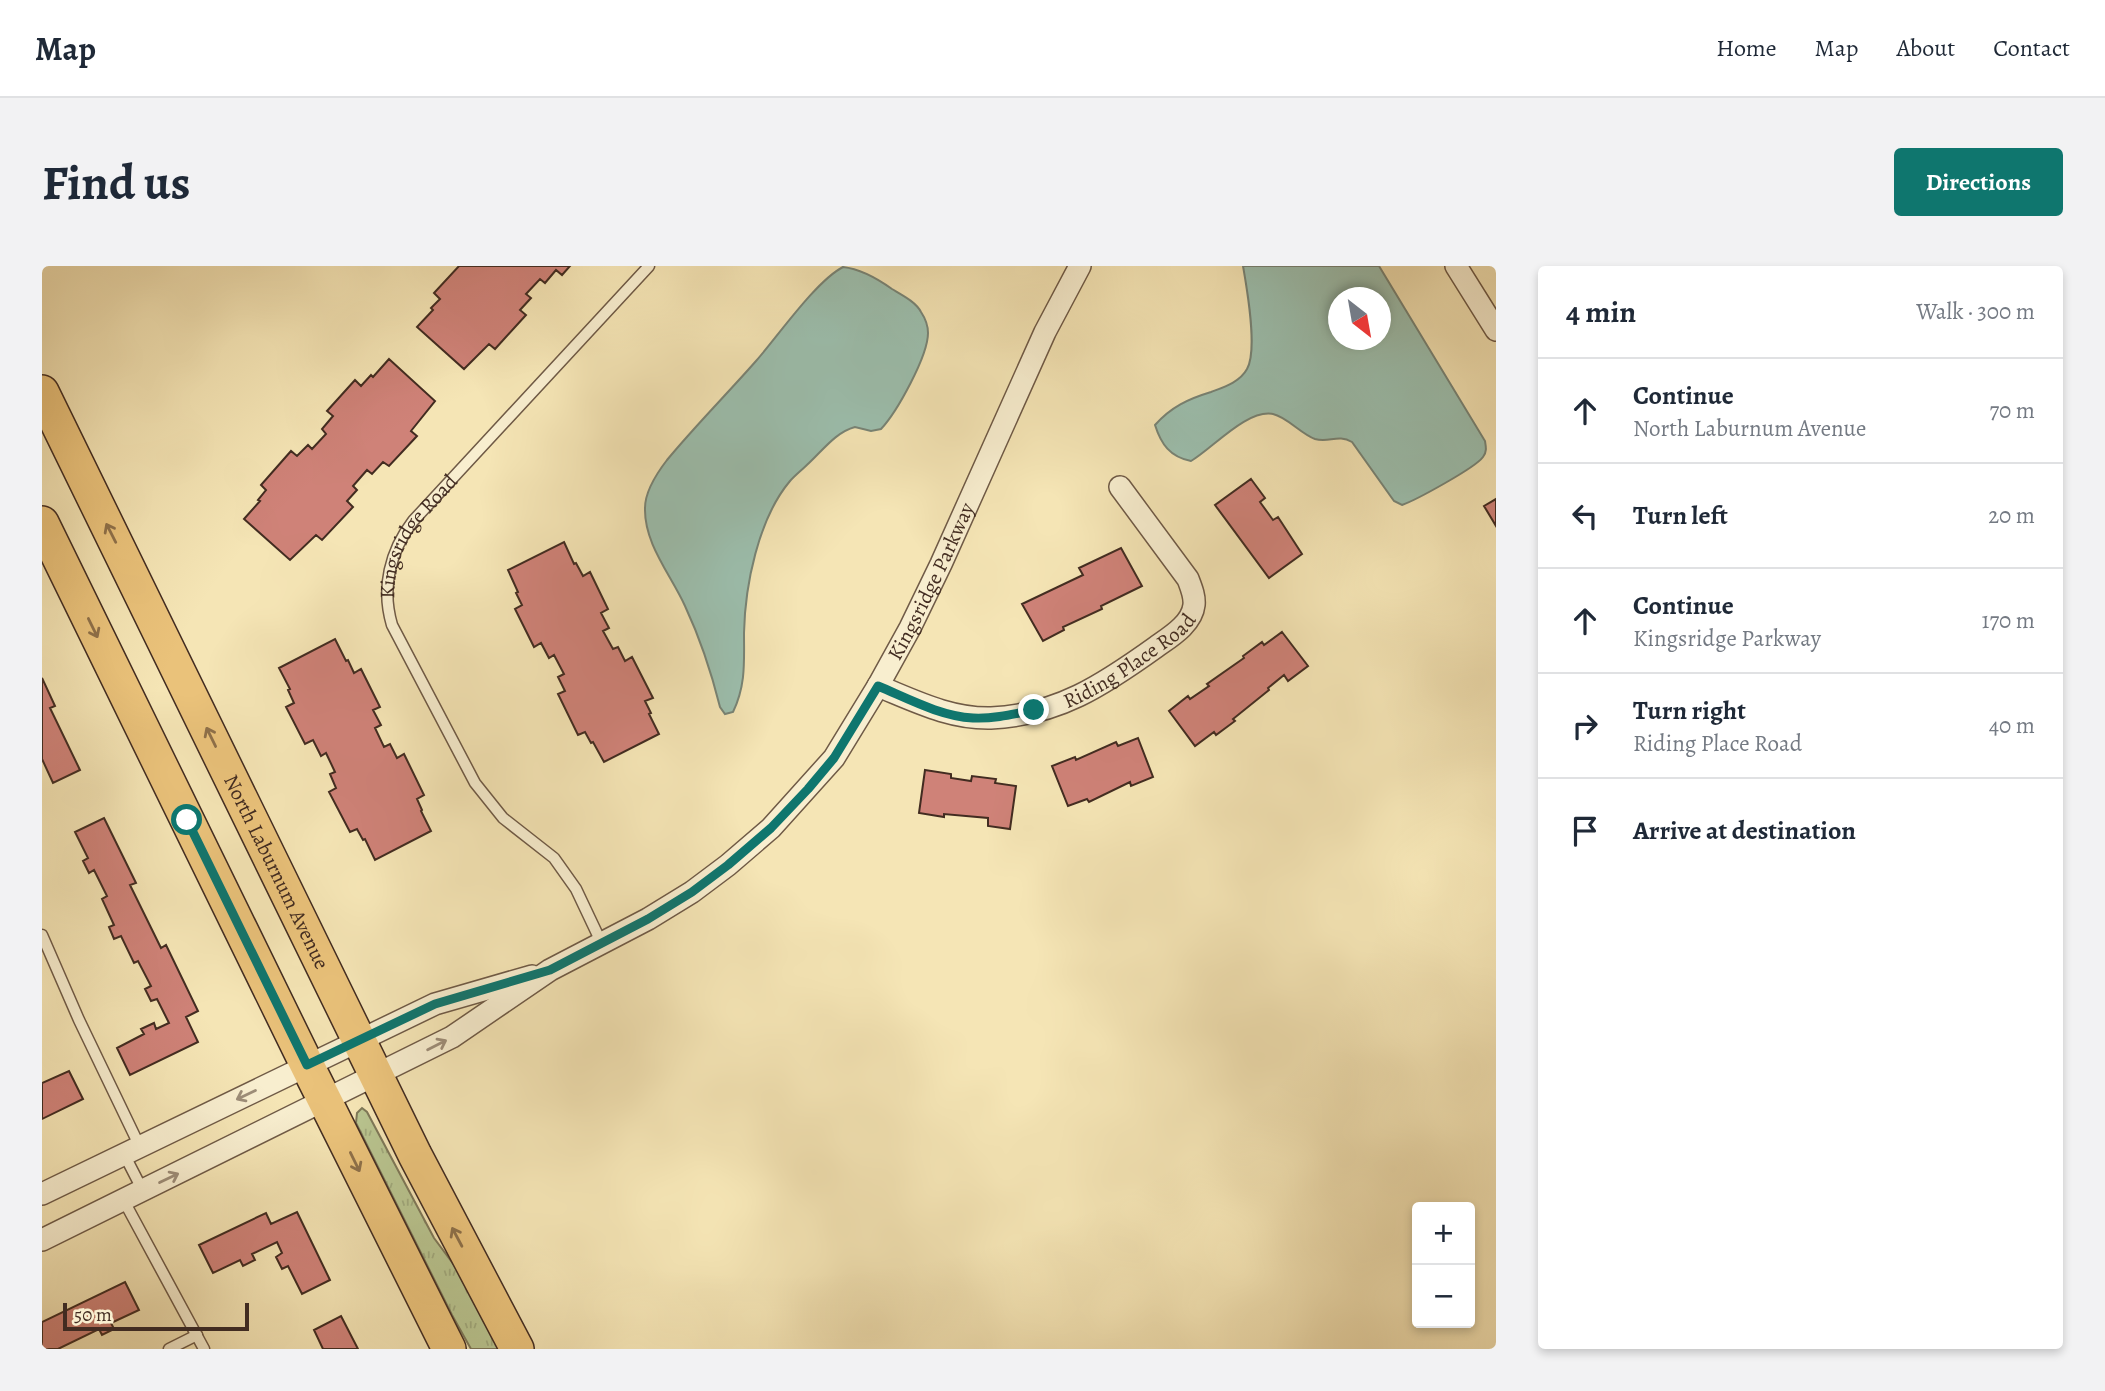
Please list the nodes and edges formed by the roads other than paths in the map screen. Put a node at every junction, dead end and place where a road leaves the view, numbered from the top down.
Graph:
1 (649, 266) edge
2 (1080, 266) edge
3 (1456, 266) edge
4 (1496, 330) edge
5 (42, 392) edge
6 (1120, 487) dead end
7 (42, 523) edge
8 (878, 686) junction
9 (42, 935) edge
10 (602, 944) junction
11 (550, 970) junction
12 (358, 1041) junction
13 (307, 1065) junction
14 (376, 1076) junction
15 (325, 1101) junction
16 (132, 1151) junction
17 (42, 1194) edge
18 (133, 1196) junction
19 (42, 1240) edge
20 (197, 1335) junction
21 (169, 1349) edge
22 (204, 1349) edge
23 (449, 1349) edge
24 (517, 1349) edge

1 - 10 lane, Kingsridge Road
2 - 8 street, Kingsridge Parkway
3 - 4 street
12 -> 5 main road, North Laburnum Avenue
6 - 8 street, Riding Place Road
7 -> 13 main road
8 - 10 street, Kingsridge Parkway
9 - 16 lane
10 - 11 street, Kingsridge Parkway
11 - 12 street, Kingsridge Parkway
14 -> 11 street, Kingsridge Parkway
12 - 13 street, Kingsridge Parkway
12 - 14 main road, North Laburnum Avenue
13 - 15 main road
13 -> 16 street, Kingsridge Parkway
14 - 15 street, Kingsridge Parkway
24 -> 14 main road, North Laburnum Avenue
18 -> 15 street, Kingsridge Parkway
15 -> 23 main road
16 - 17 street, Kingsridge Parkway
16 - 18 lane
18 - 19 street, Kingsridge Parkway
18 - 20 lane
20 - 21 lane
20 - 22 lane

